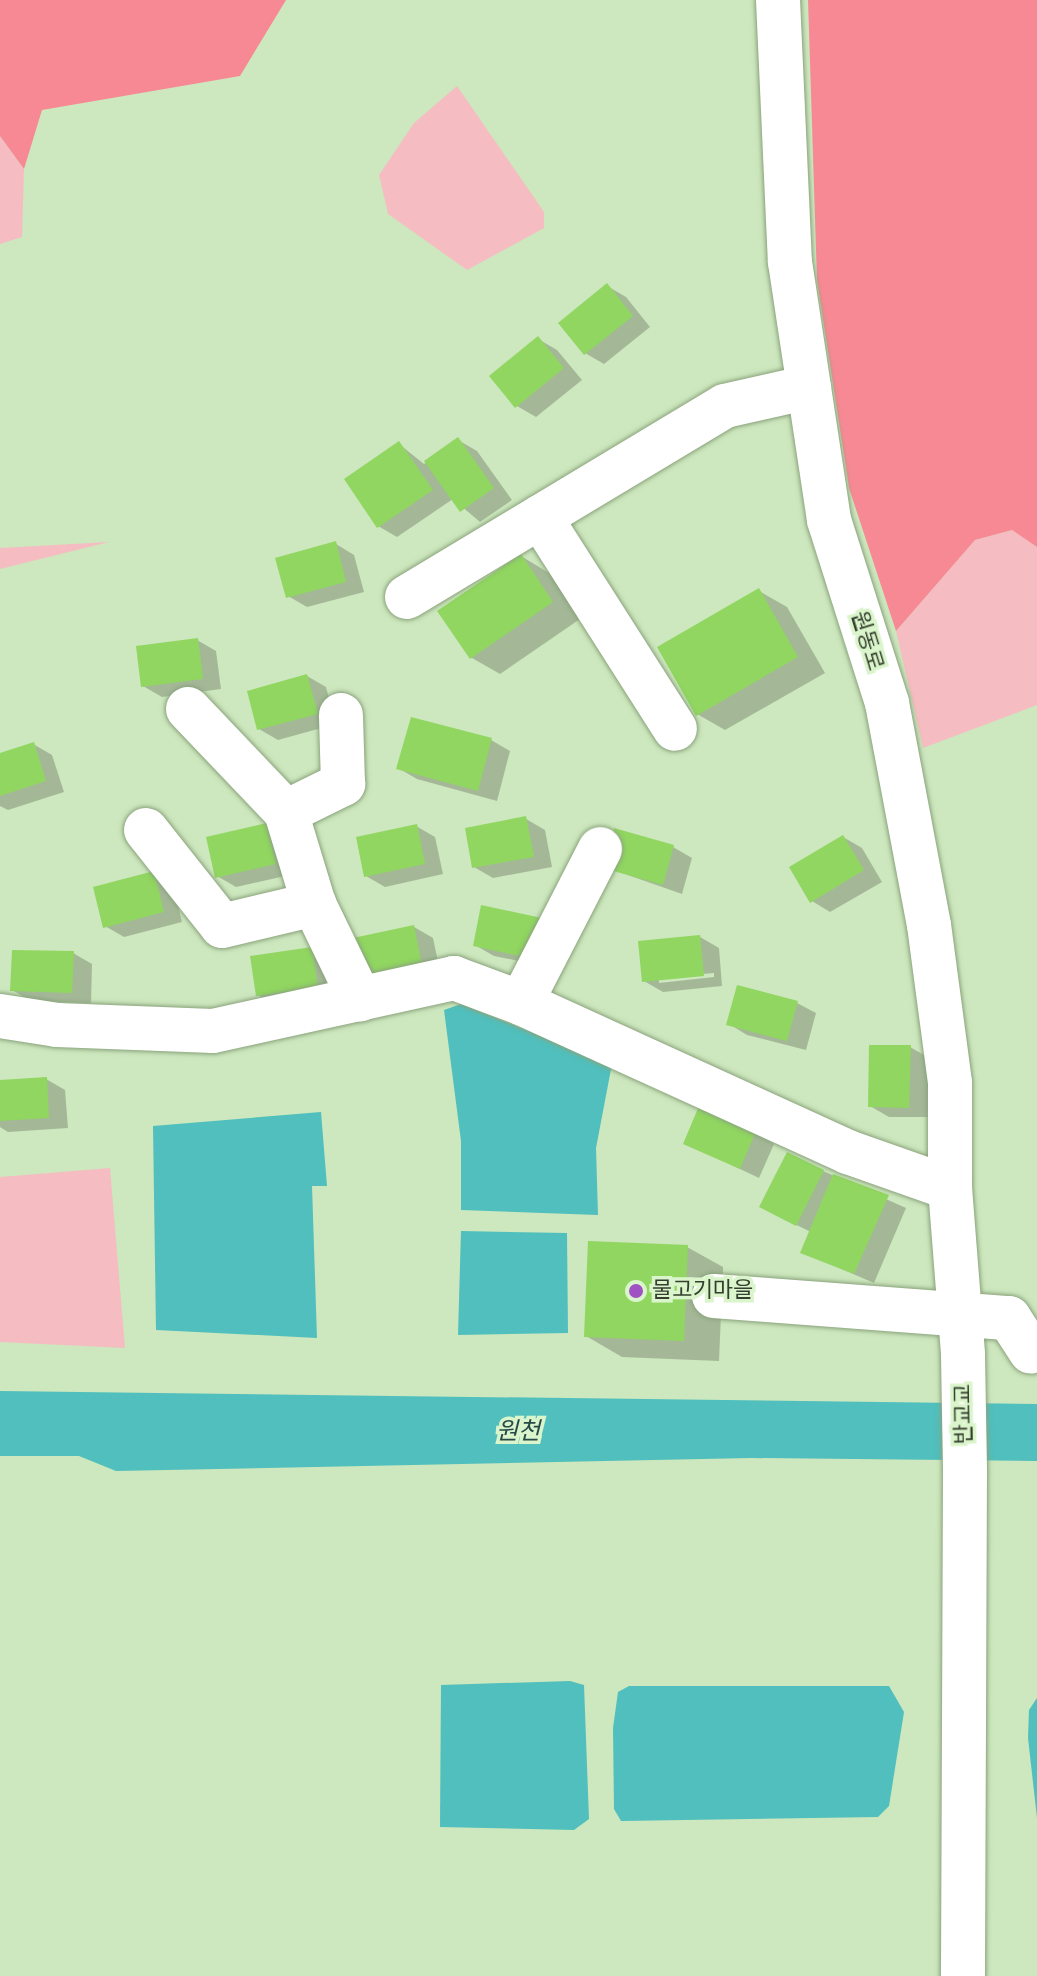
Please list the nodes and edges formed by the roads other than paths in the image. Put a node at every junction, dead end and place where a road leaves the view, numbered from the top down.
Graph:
1 (778, 0) edge
2 (809, 387) junction
3 (540, 517) junction
4 (407, 597) dead end
5 (188, 709) dead end
6 (341, 715) dead end
7 (675, 729) dead end
8 (286, 812) junction
9 (146, 830) dead end
10 (600, 849) dead end
11 (314, 904) junction
12 (360, 999) junction
13 (521, 1003) junction
14 (0, 1016) edge
15 (950, 1188) junction
16 (714, 1296) dead end
17 (960, 1318) junction
18 (1031, 1352) dead end
19 (963, 1976) edge

1 - 2 street, 원동로
2 - 3 street
2 - 15 street, 원동로
3 - 4 street
3 - 7 street
5 - 8 street
6 - 8 street
8 - 11 street
9 - 11 street
10 - 13 street
11 - 12 street
12 - 13 street
12 - 14 street
13 - 15 street
15 - 17 street, 원동로
16 - 17 street
17 - 18 street
17 - 19 street, 반교교

